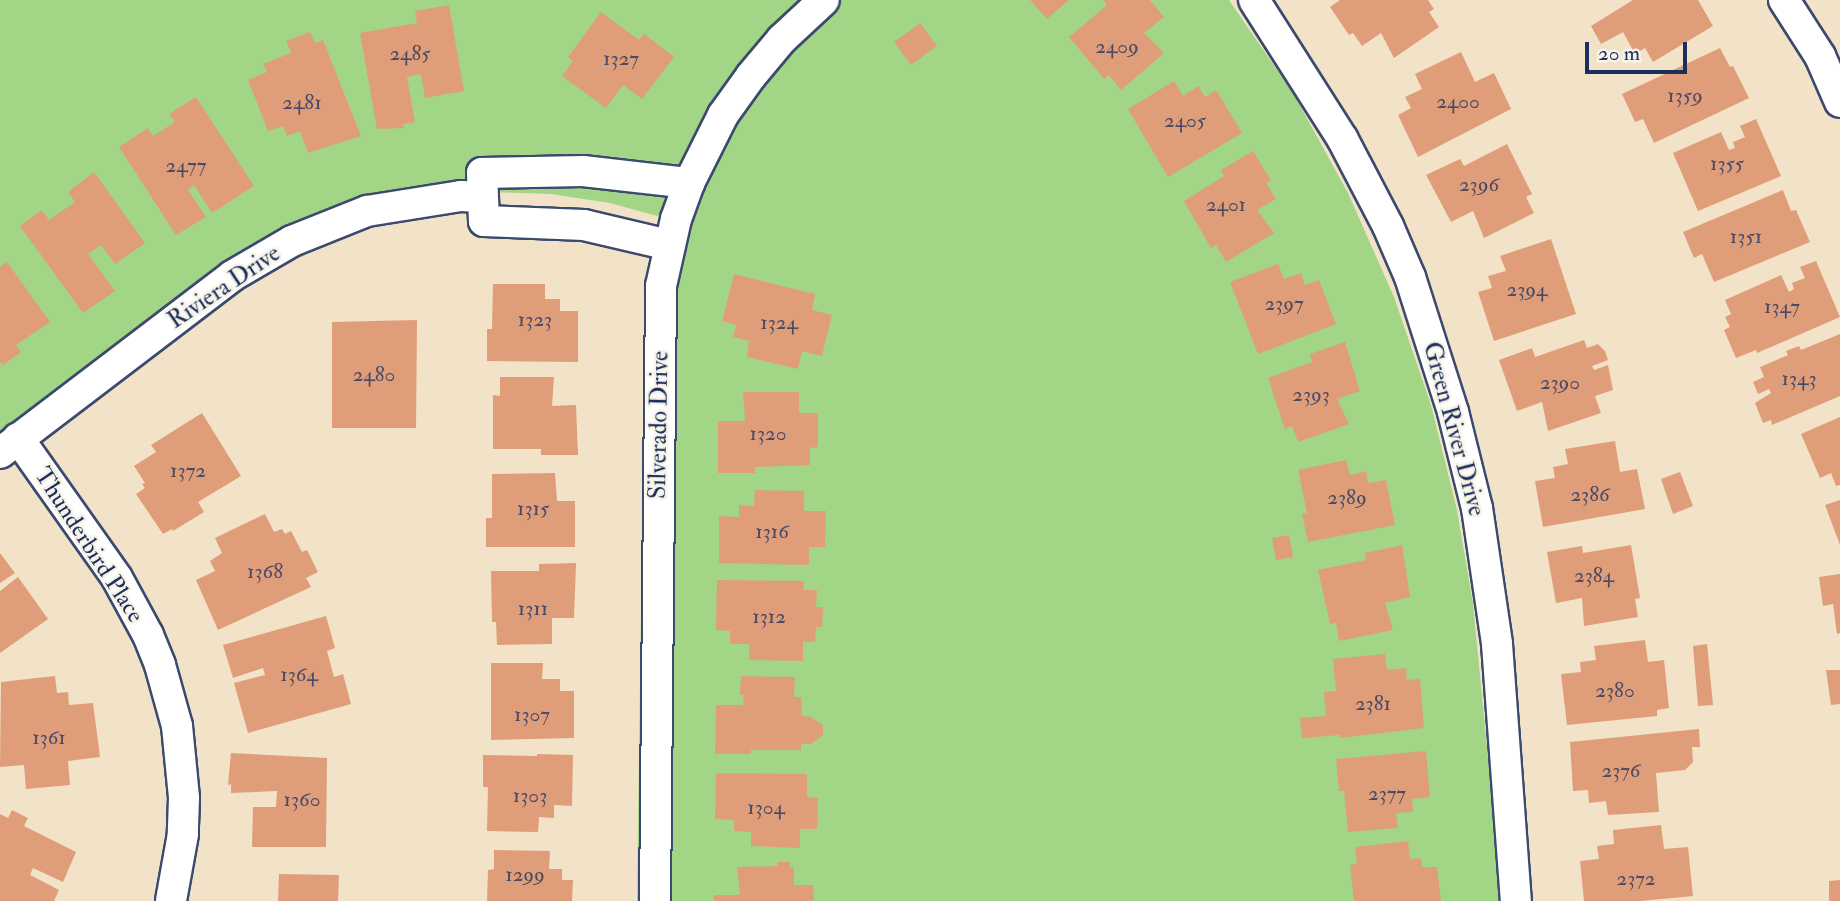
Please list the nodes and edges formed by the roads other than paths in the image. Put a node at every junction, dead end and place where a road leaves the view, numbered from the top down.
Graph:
1 (824, 0) edge
2 (1254, 0) edge
3 (1784, 0) edge
4 (1840, 103) edge
5 (689, 183) junction
6 (481, 197) junction
7 (669, 244) junction
8 (9, 445) edge
9 (171, 901) edge
10 (655, 901) edge
11 (1516, 901) edge

1 - 5 street, Silverado Drive
2 - 11 street, Green River Drive
3 - 4 street
5 - 6 street
5 - 7 street, Silverado Drive
6 - 7 street
6 - 8 street, Riviera Drive
7 - 10 street, Silverado Drive
8 - 9 street, Thunderbird Place

